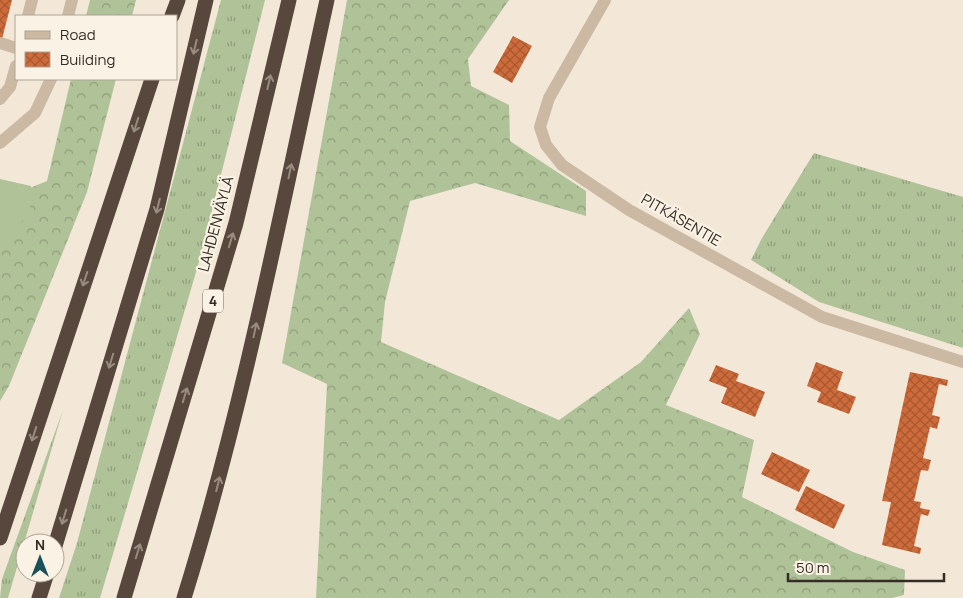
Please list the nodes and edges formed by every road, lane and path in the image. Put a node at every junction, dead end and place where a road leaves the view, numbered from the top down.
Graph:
1 (32, 0) edge
2 (72, 0) edge
3 (178, 0) edge
4 (206, 0) edge
5 (289, 0) edge
6 (327, 0) edge
7 (605, 0) edge
8 (28, 15) edge
9 (68, 15) edge
10 (172, 15) edge
11 (0, 43) edge
12 (15, 48) edge
13 (15, 70) edge
14 (51, 80) edge
15 (152, 80) edge
16 (0, 99) edge
17 (0, 143) edge
18 (963, 362) edge
19 (210, 516) junction
20 (1, 532) edge
21 (59, 533) edge
22 (44, 583) edge
23 (39, 598) edge
24 (124, 598) edge
25 (184, 598) edge
26 (196, 598) edge

1 - 8 street
2 - 9 street
3 - 10 highway
4 -> 21 highway
24 -> 5 highway, LAHDENVÄYLÄ / 4
19 -> 6 highway
7 - 18 street, PITKÄSENTIE
11 - 12 street
13 - 16 street
14 - 17 street
15 -> 20 highway
19 - 25 highway
19 - 26 highway
22 - 23 highway

